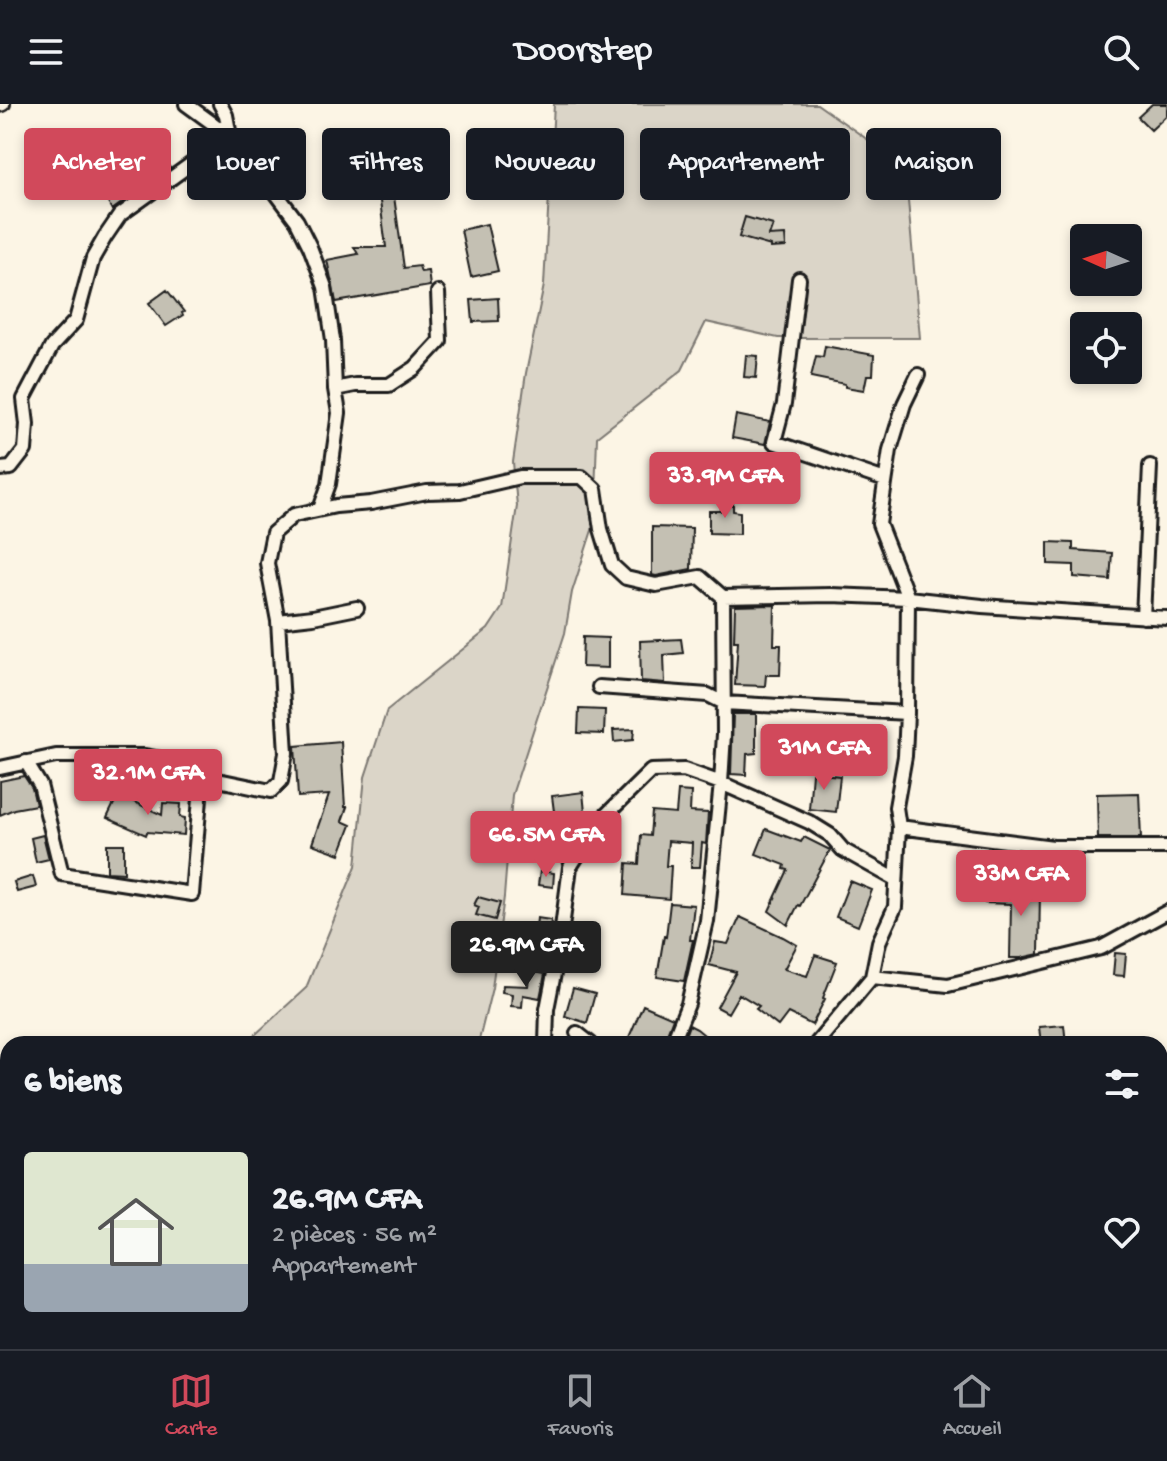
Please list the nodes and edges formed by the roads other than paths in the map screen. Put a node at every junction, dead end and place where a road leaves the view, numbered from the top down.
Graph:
1 (186, 104) edge
2 (220, 104) edge
3 (219, 128) edge
4 (228, 128) edge
5 (187, 167) edge
6 (281, 200) edge
7 (799, 279) dead end
8 (438, 292) dead end
9 (918, 375) dead end
10 (335, 389) junction
11 (1150, 466) dead end
12 (0, 469) edge
13 (885, 480) junction
14 (329, 484) junction
15 (352, 504) junction
16 (320, 509) junction
17 (723, 597) junction
18 (908, 598) junction
19 (357, 608) dead end
20 (1143, 617) junction
21 (1167, 618) edge
22 (278, 621) junction
23 (599, 687) dead end
24 (724, 703) junction
25 (907, 713) junction
26 (26, 762) junction
27 (0, 768) edge
28 (202, 774) junction
29 (721, 783) junction
30 (899, 827) junction
31 (1167, 847) edge
32 (895, 879) junction
33 (1167, 912) edge
34 (872, 977) junction
35 (577, 1033) dead end
36 (546, 1036) edge
37 (581, 1036) edge
38 (675, 1036) edge
39 (823, 1036) edge

1 - 3 street
2 - 4 street
5 - 12 street
6 - 10 street
7 - 13 street
8 - 10 street
9 - 13 street
10 - 14 street
11 - 20 street
13 - 18 street
14 - 15 street
14 - 16 street
15 - 16 street
15 - 17 street
16 - 22 street
17 - 18 street
17 - 24 street
18 - 20 street
18 - 25 street
19 - 22 street
20 - 21 street
22 - 28 street
23 - 24 street
24 - 25 street
24 - 29 street
25 - 30 street
26 - 27 street
26 - 28 street
26 - 28 street
29 - 32 street
29 - 36 street
29 - 38 street
30 - 31 street
30 - 32 street
32 - 34 street
33 - 34 street
34 - 39 street
35 - 37 street

